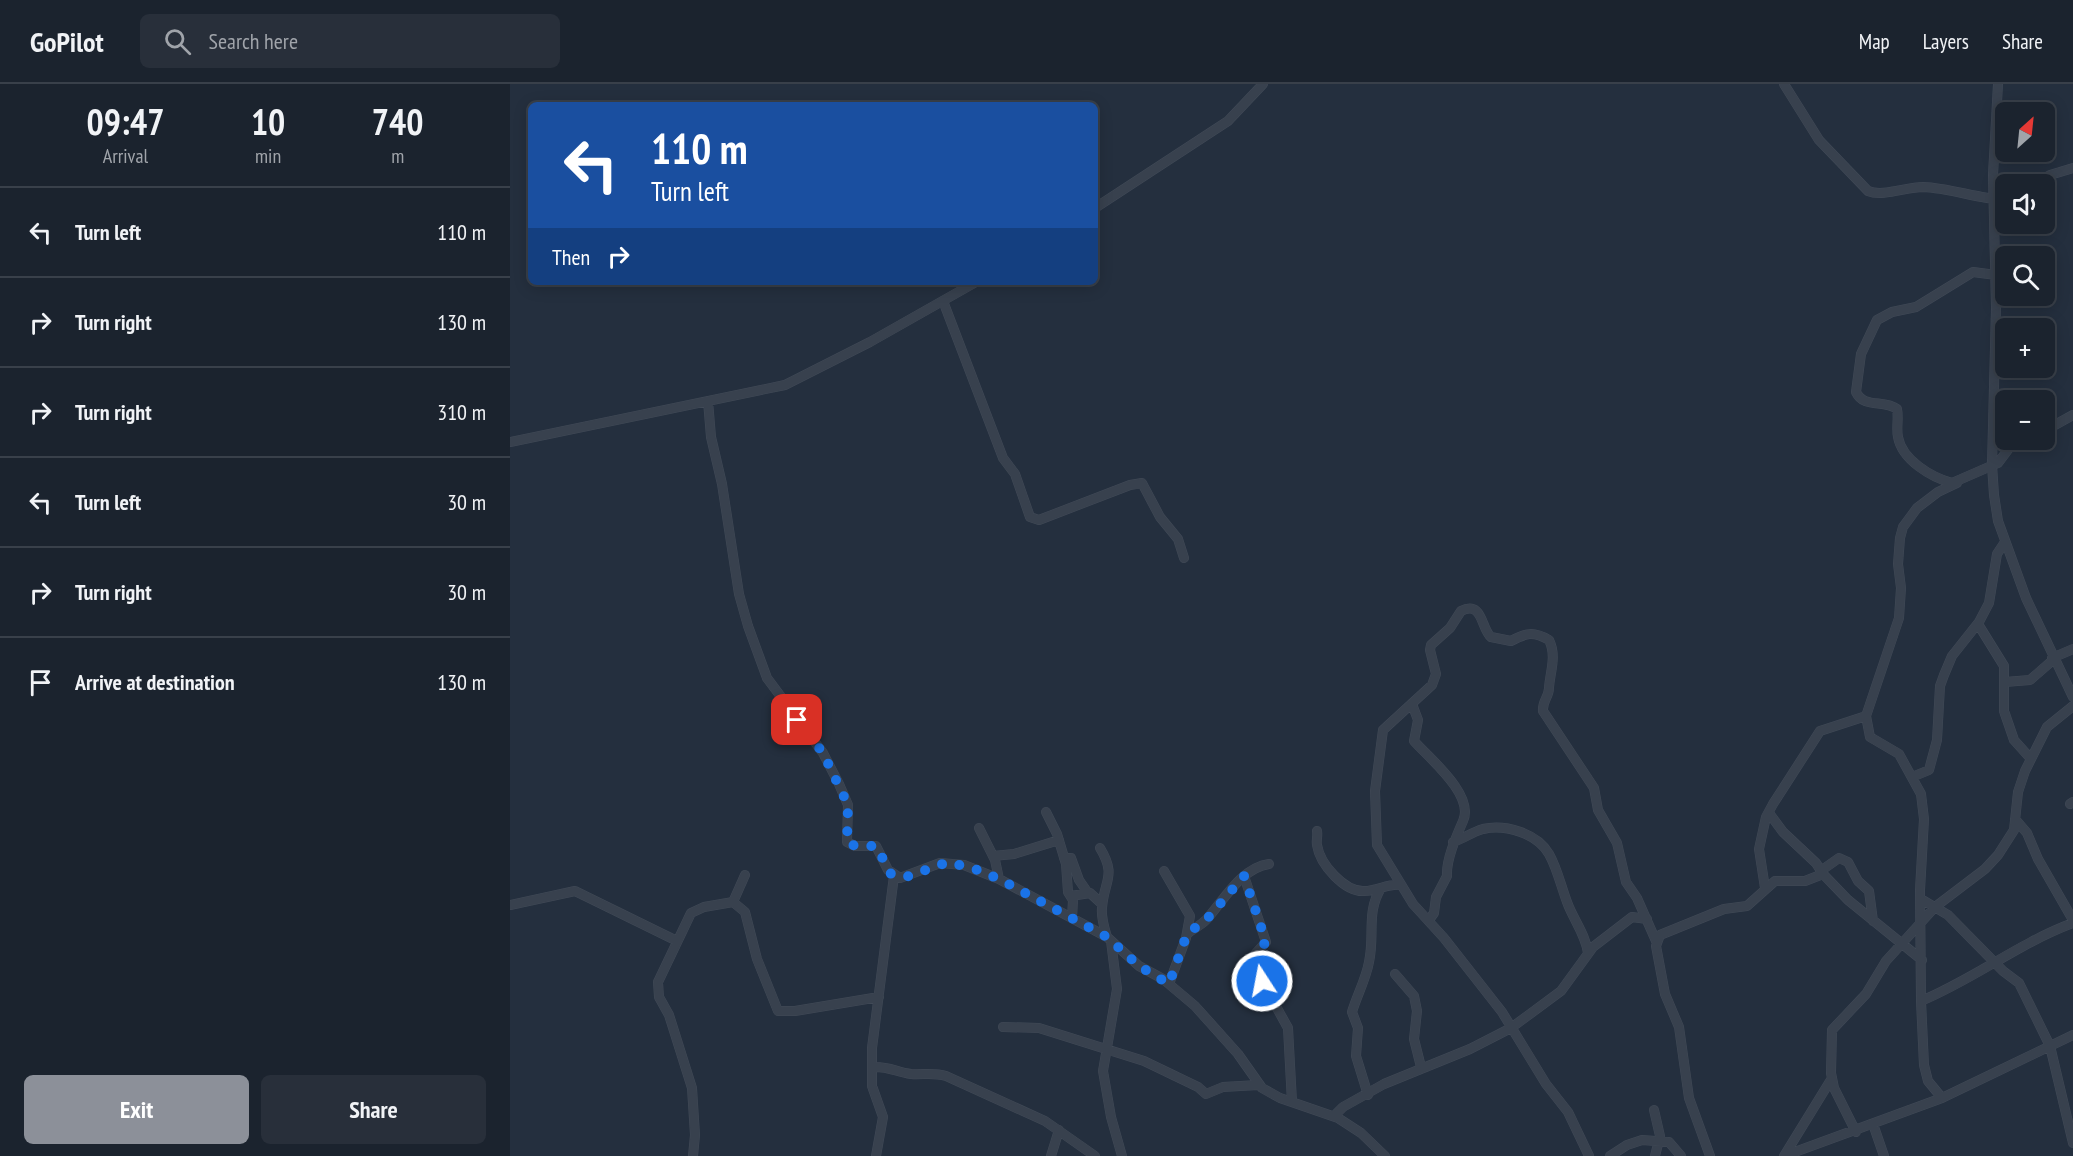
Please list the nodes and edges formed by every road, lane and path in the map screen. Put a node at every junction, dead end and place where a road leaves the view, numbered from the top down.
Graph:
1 (1263, 84) edge
2 (1784, 84) edge
3 (1998, 84) edge
4 (2073, 168) edge
5 (1996, 174) edge
6 (2053, 174) edge
7 (1995, 200) edge
8 (1098, 206) edge
9 (1995, 275) edge
10 (971, 285) edge
11 (943, 301) junction
12 (1995, 306) edge
13 (708, 401) junction
14 (2073, 415) edge
15 (2055, 425) edge
16 (510, 442) edge
17 (2008, 450) edge
18 (1992, 465) junction
19 (1957, 483) junction
20 (2005, 542) junction
21 (1184, 558) dead end
22 (1978, 624) junction
23 (2073, 649) edge
24 (2053, 659) junction
25 (2005, 682) junction
26 (2073, 697) edge
27 (1412, 704) junction
28 (2073, 706) edge
29 (1866, 716) junction
30 (2031, 759) junction
31 (1912, 777) junction
32 (1046, 812) dead end
33 (1769, 813) junction
34 (2015, 819) junction
35 (979, 828) dead end
36 (1317, 831) dead end
37 (1059, 840) junction
38 (1453, 842) junction
39 (1100, 848) dead end
40 (993, 856) junction
41 (1064, 858) junction
42 (1269, 864) dead end
43 (1164, 871) dead end
44 (1822, 872) junction
45 (745, 875) dead end
46 (894, 876) junction
47 (1244, 876) junction
48 (999, 879) junction
49 (1401, 885) junction
50 (1381, 888) junction
51 (1765, 888) junction
52 (1088, 893) junction
53 (1071, 896) junction
54 (1921, 899) junction
55 (734, 902) junction
56 (1102, 904) junction
57 (510, 905) edge
58 (1935, 907) junction
59 (1072, 918) junction
60 (1647, 919) junction
61 (1429, 920) junction
62 (1873, 921) junction
63 (2073, 922) edge
64 (1921, 924) junction
65 (1187, 934) junction
66 (1109, 939) junction
67 (677, 941) junction
68 (1656, 941) junction
69 (1902, 944) junction
70 (1588, 953) junction
71 (1922, 960) junction
72 (1993, 961) junction
73 (1395, 974) dead end
74 (1169, 984) junction
75 (879, 997) junction
76 (1921, 1001) junction
77 (1003, 1027) dead end
78 (1511, 1028) junction
79 (2073, 1035) edge
80 (2050, 1046) junction
81 (1105, 1050) junction
82 (872, 1067) junction
83 (1421, 1067) junction
84 (1832, 1078) junction
85 (1258, 1085) junction
86 (1368, 1095) junction
87 (1942, 1098) junction
88 (1292, 1102) junction
89 (1654, 1110) dead end
90 (1334, 1116) junction
91 (1873, 1125) junction
92 (1059, 1130) junction
93 (1856, 1132) junction
94 (1660, 1141) junction
95 (2073, 1143) edge
96 (693, 1156) edge
97 (876, 1156) edge
98 (1051, 1156) edge
99 (1095, 1156) edge
100 (1122, 1156) edge
101 (1385, 1156) edge
102 (1588, 1156) edge
103 (1610, 1156) edge
104 (1655, 1156) edge
105 (1681, 1156) edge
106 (1710, 1156) edge
107 (1784, 1156) edge
108 (1884, 1156) edge

1 - 8 street
2 - 7 street
3 - 5 street
4 - 6 street
9 - 19 street
10 - 11 street
11 - 13 street
11 - 21 street
12 - 18 street
13 - 16 street
13 - 46 street
14 - 15 street
17 - 18 street
18 - 19 street
18 - 20 street
19 - 29 street
20 - 22 street
20 - 24 street
22 - 25 street
22 - 31 street
23 - 24 street
24 - 25 street
24 - 26 street
25 - 30 street
27 - 38 street
27 - 49 street
27 - 60 street
28 - 30 street
29 - 31 street
29 - 33 street
30 - 34 street
31 - 54 street
32 - 37 street
33 - 44 street
33 - 51 street
34 - 58 street
34 - 63 street
35 - 40 street
36 - 50 street
37 - 40 street
37 - 41 street
38 - 61 street
38 - 70 street
39 - 56 street
40 - 48 street
41 - 52 street
41 - 53 street
42 - 47 street
43 - 65 street
44 - 51 street
44 - 62 street
44 - 62 street
45 - 55 street
46 - 48 street
46 - 75 street
47 - 65 street
47 - 88 street
48 - 59 street
49 - 50 street
49 - 61 street
50 - 86 street
51 - 68 street
52 - 53 street
52 - 56 street
53 - 59 street
54 - 58 street
54 - 64 street
55 - 67 street
55 - 75 street
56 - 66 street
57 - 67 street
58 - 64 street
58 - 72 street
59 - 66 street
60 - 68 street
60 - 70 street
61 - 78 street
62 - 69 street
63 - 72 street
64 - 69 street
64 - 71 street
65 - 74 street
66 - 74 street
66 - 81 street
67 - 96 street
68 - 106 street
69 - 71 street
69 - 84 street
70 - 78 street
71 - 76 street
72 - 76 street
72 - 80 street
73 - 83 street
74 - 85 street
75 - 82 street
76 - 87 street
77 - 81 street
78 - 83 street
78 - 102 street
79 - 80 street
80 - 87 street
80 - 95 street
81 - 85 street
81 - 100 street
82 - 92 street
82 - 97 street
83 - 86 street
84 - 93 street
84 - 107 street
85 - 88 street
86 - 90 street
87 - 91 street
88 - 90 street
89 - 94 street
90 - 101 street
91 - 93 street
91 - 108 street
92 - 98 street
92 - 99 street
93 - 107 street
94 - 103 street
94 - 104 street
94 - 105 street

